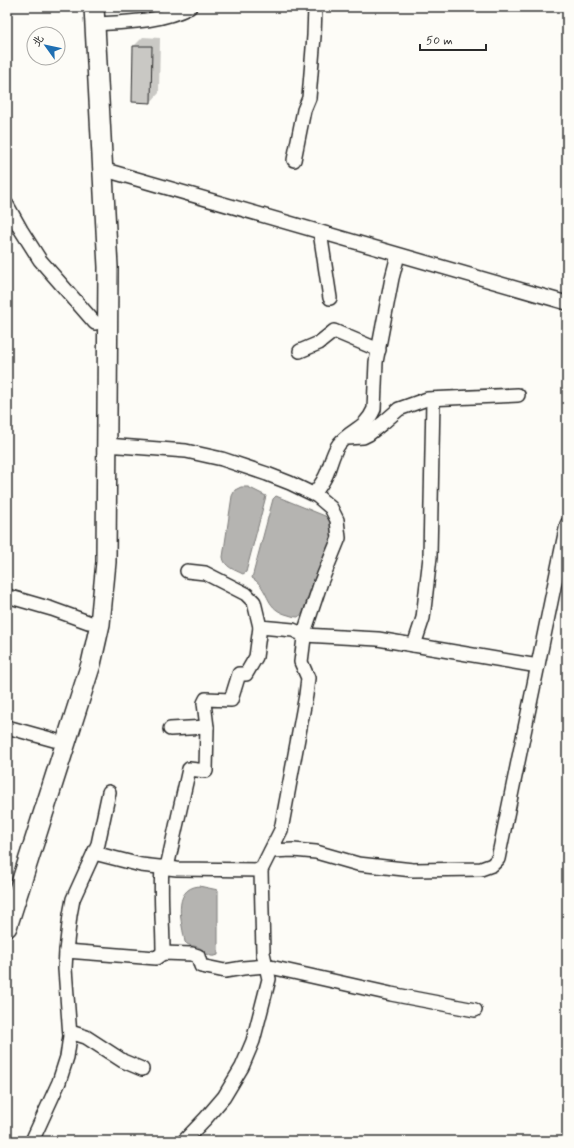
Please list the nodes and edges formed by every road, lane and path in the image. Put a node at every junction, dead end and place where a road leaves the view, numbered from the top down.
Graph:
1 (82, 7) edge
2 (190, 7) edge
3 (315, 7) edge
4 (95, 15) edge
5 (294, 160) dead end
6 (102, 169) junction
7 (7, 205) edge
8 (320, 232) junction
9 (398, 255) junction
10 (330, 298) dead end
11 (567, 303) edge
12 (95, 323) junction
13 (379, 350) junction
14 (300, 351) dead end
15 (518, 395) dead end
16 (433, 399) junction
17 (344, 439) junction
18 (106, 445) junction
19 (314, 494) junction
20 (567, 524) edge
21 (187, 571) dead end
22 (7, 596) edge
23 (88, 622) junction
24 (260, 627) junction
25 (304, 635) junction
26 (414, 645) junction
27 (538, 666) junction
28 (7, 727) edge
29 (206, 727) junction
30 (170, 729) dead end
31 (54, 740) junction
32 (108, 792) dead end
33 (271, 851) junction
34 (94, 852) junction
35 (164, 867) junction
36 (262, 870) junction
37 (7, 888) edge
38 (7, 927) edge
39 (66, 951) junction
40 (163, 953) junction
41 (266, 966) junction
42 (475, 1010) dead end
43 (70, 1032) junction
44 (142, 1069) dead end
45 (32, 1141) edge
46 (184, 1141) edge

1 - 12 highway
2 - 4 street
3 - 5 street
4 - 6 highway
6 - 8 street
6 - 18 highway
7 - 12 street
8 - 9 street
8 - 10 street
9 - 11 street
9 - 13 street
12 - 23 highway
13 - 14 street
13 - 17 street
15 - 16 street
16 - 17 street
16 - 26 street
17 - 19 street
18 - 19 street
18 - 38 highway
19 - 25 street
20 - 27 street
21 - 24 street
22 - 23 street
23 - 31 highway
24 - 25 street
24 - 29 street
25 - 26 street
25 - 33 street
26 - 27 street
27 - 33 street
28 - 31 street
29 - 30 street
29 - 35 street
31 - 37 highway
32 - 34 street
33 - 36 street
34 - 35 street
34 - 39 street
35 - 36 street
35 - 40 street
36 - 41 street
39 - 40 street
39 - 43 street
40 - 41 street
41 - 42 street
41 - 46 street
43 - 44 street
43 - 45 street

